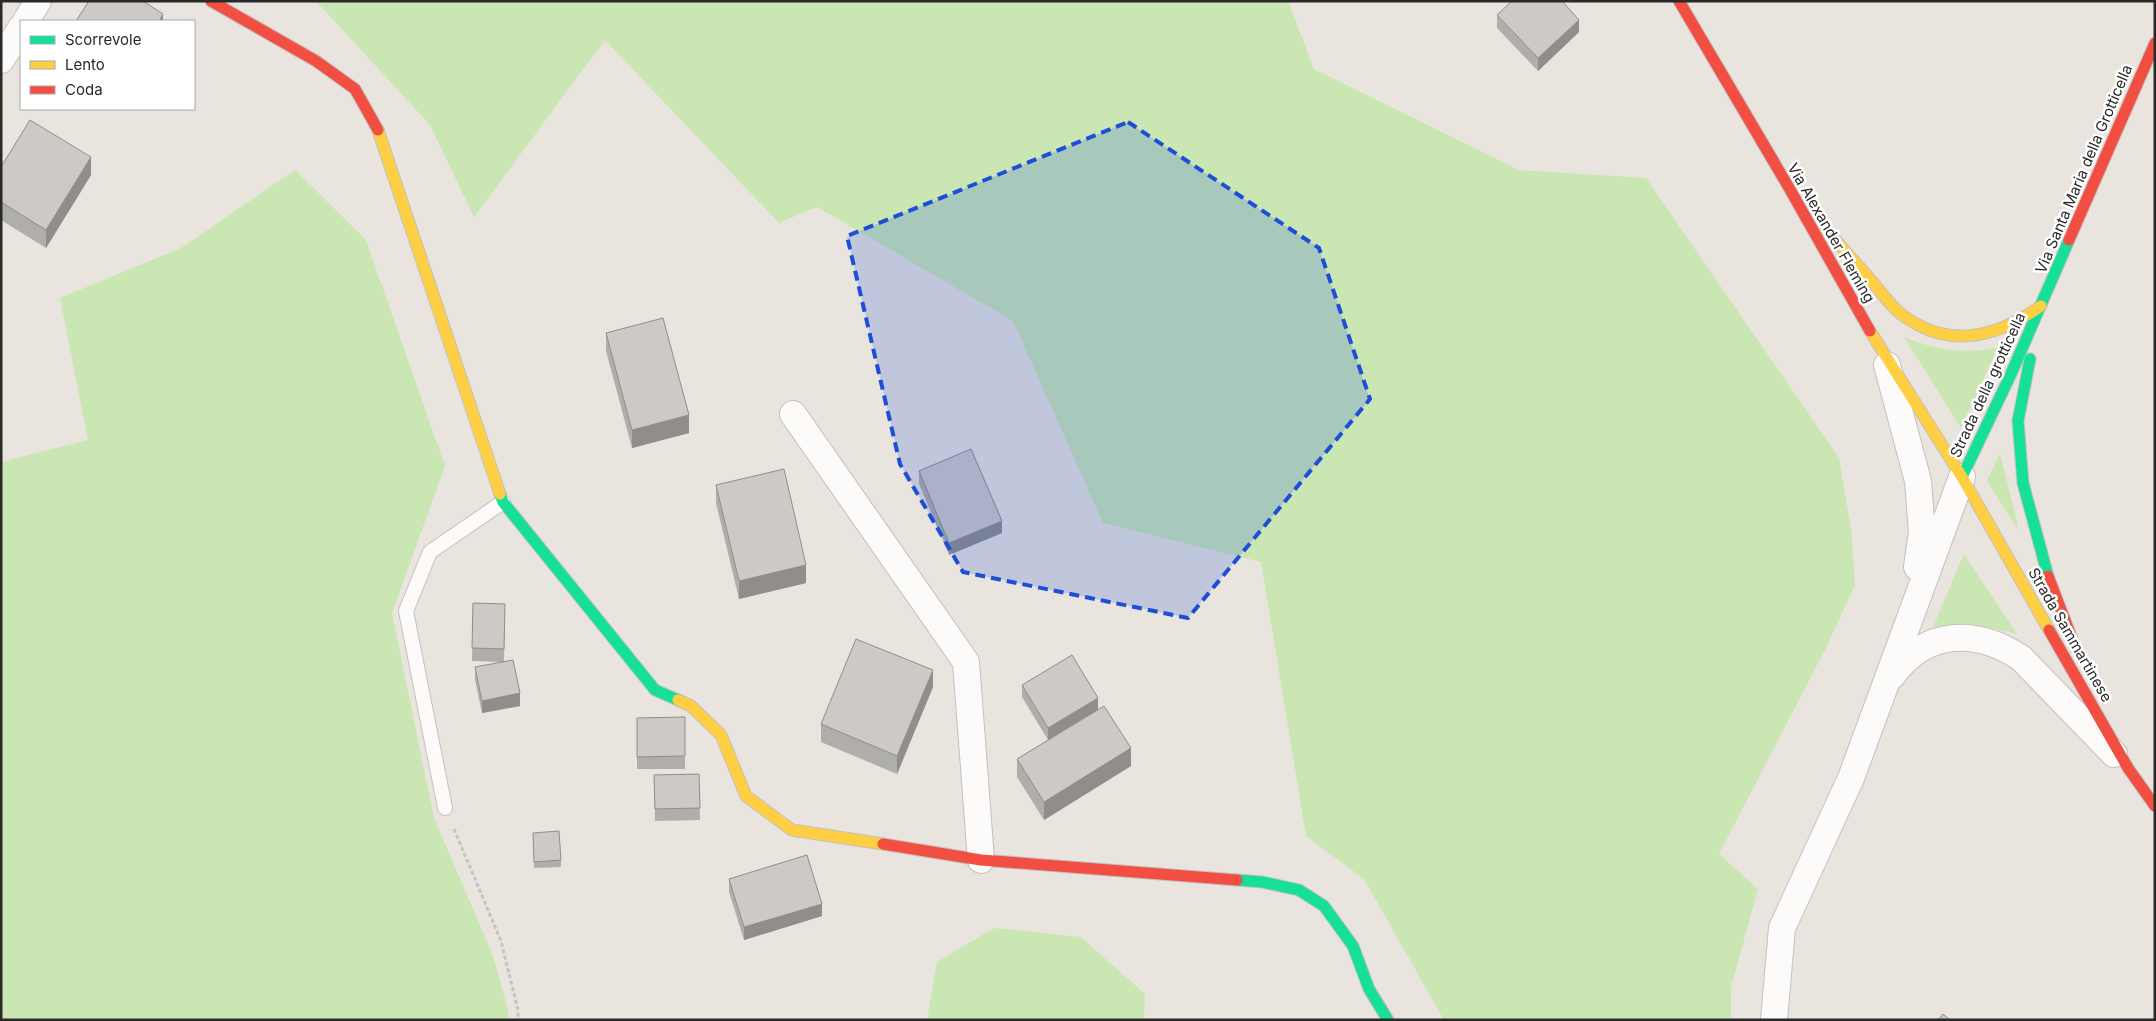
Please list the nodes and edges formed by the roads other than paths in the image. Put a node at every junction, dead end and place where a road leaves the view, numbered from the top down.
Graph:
1 (38, 1) edge
2 (211, 1) edge
3 (1679, 1) edge
4 (27, 20) edge
5 (20, 30) edge
6 (2155, 44) edge
7 (1, 60) edge
8 (1788, 186) junction
9 (2041, 306) junction
10 (1884, 358) junction
11 (794, 414) dead end
12 (1962, 477) junction
13 (503, 502) junction
14 (1910, 616) junction
15 (1882, 692) junction
16 (2104, 725) junction
17 (2128, 768) junction
18 (2155, 806) edge
19 (445, 808) road end
20 (981, 860) junction
21 (1388, 1020) edge
22 (1774, 1020) edge

1 - 4 street
2 - 13 street
3 - 8 street, Via Alexander Fleming
5 - 7 street
6 - 9 street, Via Santa Maria della Grotticella
8 - 9 street
8 - 10 street, Via Alexander Fleming
9 - 12 street, Strada della grotticella
9 - 16 street
10 - 12 street, Via Alexander Fleming
10 - 14 street
11 - 20 street
12 - 14 street
12 - 16 street, Strada Sammartinese
13 - 19 lane
13 - 20 street
14 - 15 street
15 - 17 street
15 - 22 street
16 - 17 street, Strada Sammartinese
17 - 18 street, Strada Sammartinese
20 - 21 street

